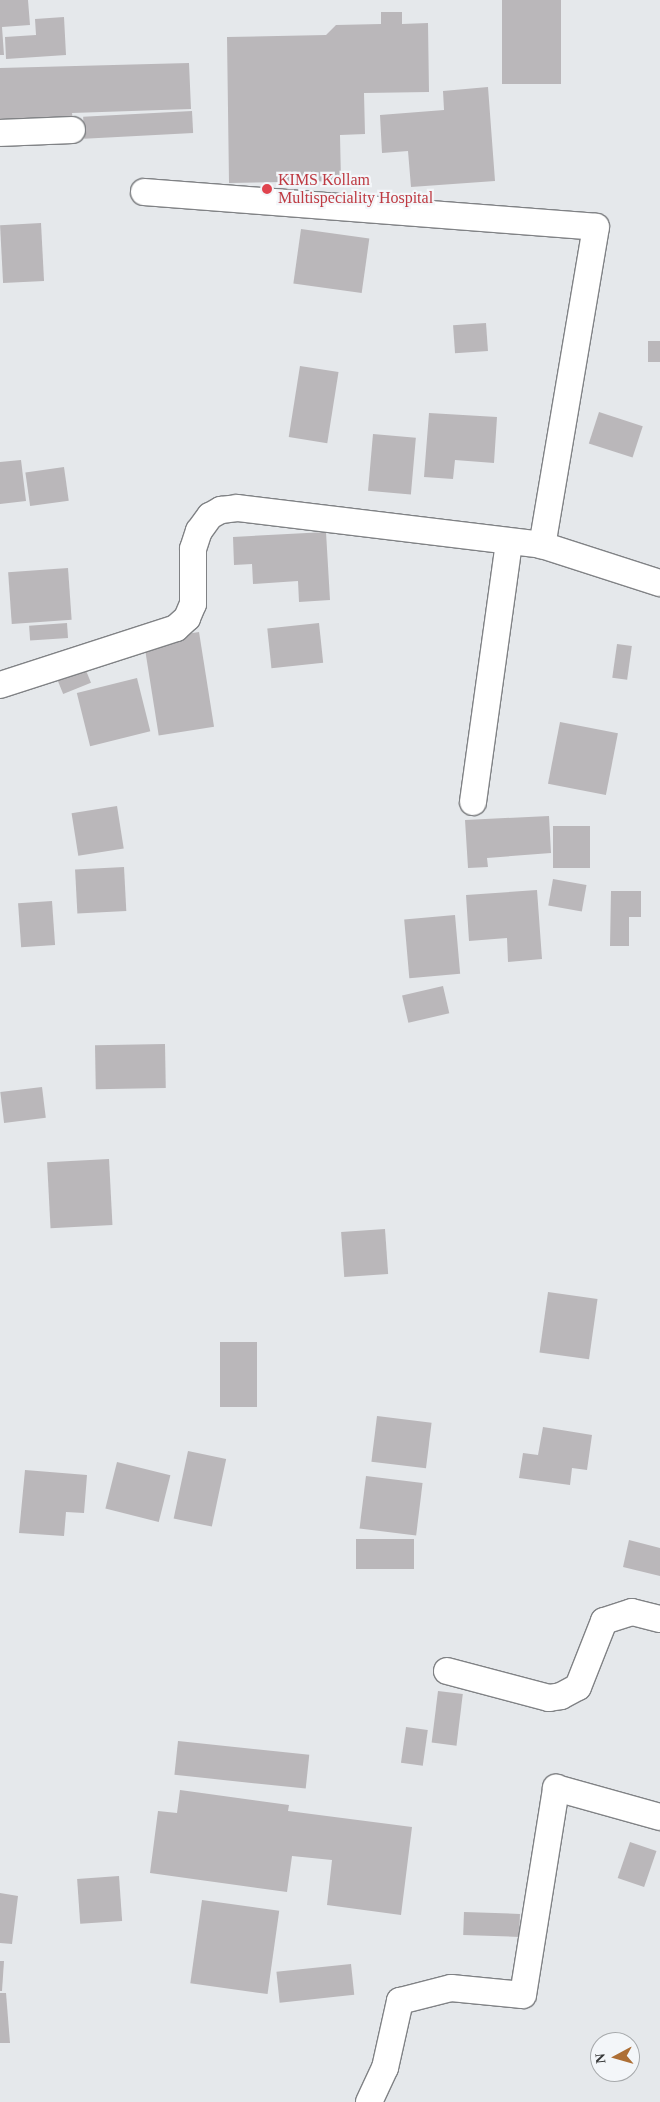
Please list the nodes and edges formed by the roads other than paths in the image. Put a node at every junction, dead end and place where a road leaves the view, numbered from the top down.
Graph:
1 (72, 130) dead end
2 (0, 133) edge
3 (144, 192) dead end
4 (509, 542) junction
5 (542, 545) junction
6 (660, 583) edge
7 (0, 685) edge
8 (473, 802) dead end
9 (660, 1619) edge
10 (447, 1671) dead end
11 (660, 1818) edge
12 (369, 2102) edge

1 - 2 street
3 - 5 street
4 - 5 street
4 - 7 street
4 - 8 street
5 - 6 street
9 - 10 street
11 - 12 street

